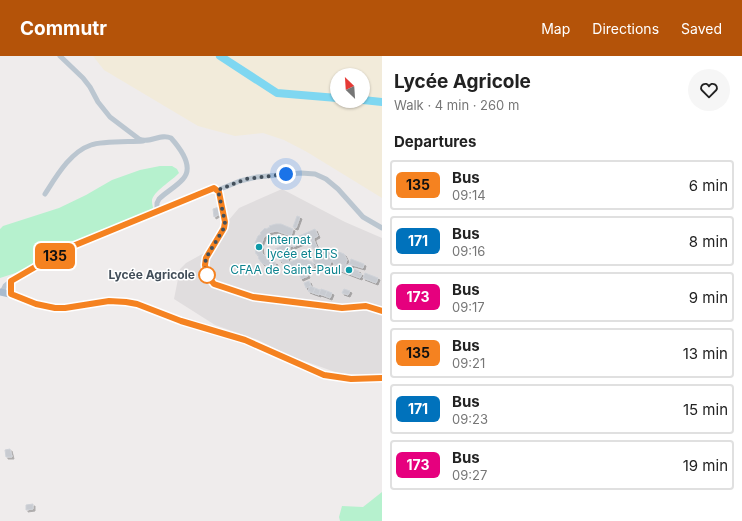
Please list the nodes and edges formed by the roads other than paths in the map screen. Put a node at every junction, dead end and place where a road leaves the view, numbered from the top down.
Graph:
1 (60, 56) edge
2 (144, 141) junction
3 (218, 190) junction
4 (45, 194) dead end
5 (157, 211) junction
6 (382, 228) edge
7 (11, 281) junction
8 (1, 292) edge
9 (11, 294) junction
10 (382, 311) edge
11 (382, 378) edge

1 - 2 street
2 - 4 street
2 - 5 street
3 - 5 street
3 - 6 street
3 - 10 street
5 - 7 street
7 - 8 street
7 - 9 street
8 - 9 main road
9 - 11 main road

